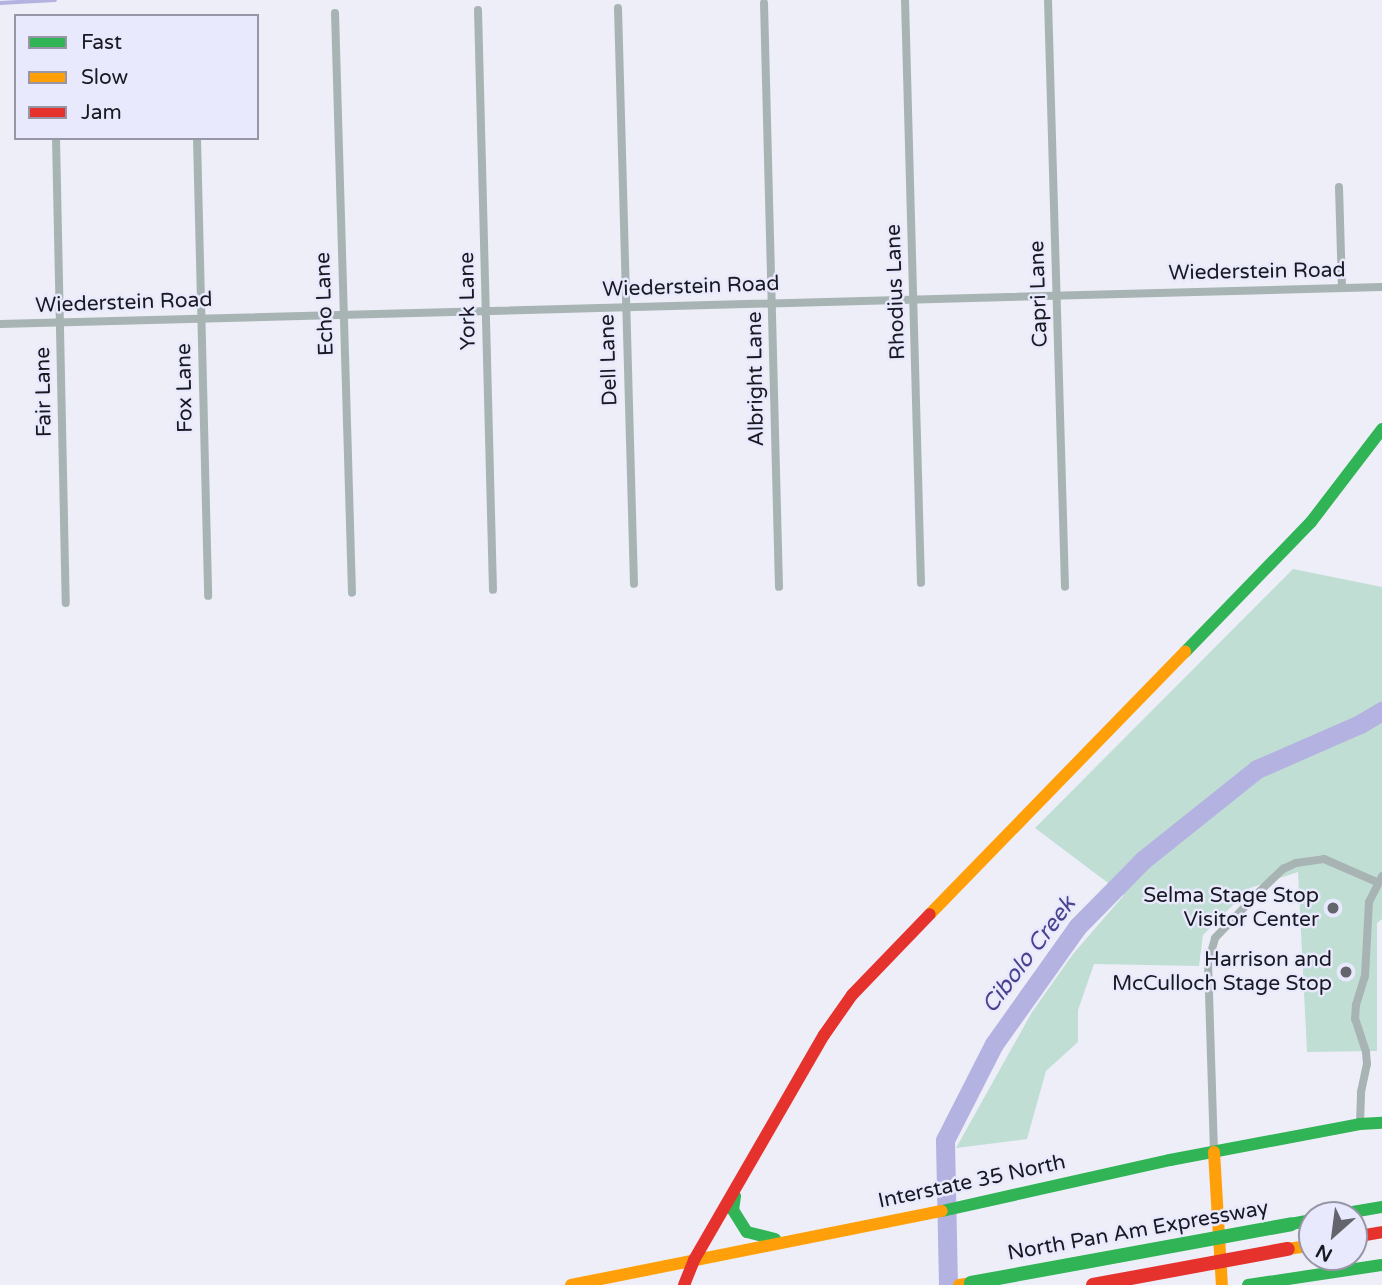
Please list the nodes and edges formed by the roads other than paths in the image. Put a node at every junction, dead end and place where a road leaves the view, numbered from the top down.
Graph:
1 (905, 0) edge
2 (1048, 0) edge
3 (764, 3) dead end
4 (618, 9) dead end
5 (478, 10) dead end
6 (335, 13) dead end
7 (56, 140) edge
8 (197, 140) edge
9 (1339, 187) dead end
10 (1342, 287) junction
11 (1382, 287) edge
12 (1056, 295) junction
13 (913, 299) junction
14 (772, 302) junction
15 (625, 306) junction
16 (485, 310) junction
17 (342, 314) junction
18 (201, 318) junction
19 (61, 322) junction
20 (0, 324) edge
21 (1382, 429) edge
22 (921, 583) dead end
23 (634, 584) dead end
24 (779, 587) dead end
25 (1065, 587) dead end
26 (493, 590) dead end
27 (352, 593) dead end
28 (208, 596) dead end
29 (66, 603) dead end
30 (1380, 879) edge
31 (1382, 1123) edge
32 (1360, 1124) junction
33 (1214, 1152) junction
34 (737, 1185) junction
35 (1298, 1223) edge
36 (782, 1241) junction
37 (1298, 1247) edge
38 (694, 1260) junction
39 (1382, 1265) edge
40 (965, 1284) edge
41 (570, 1285) edge
42 (684, 1285) edge
43 (1093, 1285) edge
44 (1222, 1285) edge
45 (1248, 1285) edge

1 - 13 street, Rhodius Lane
2 - 12 street, Capri Lane
3 - 14 street, Albright Lane
4 - 15 street, Dell Lane
5 - 16 street, York Lane
6 - 17 street, Echo Lane
7 - 19 street, Fair Lane
8 - 18 street, Fox Lane
9 - 10 street
10 - 11 street, Wiederstein Road
10 - 12 street, Wiederstein Road
12 - 13 street, Wiederstein Road
12 - 25 street, Capri Lane
13 - 14 street, Wiederstein Road
13 - 22 street, Rhodius Lane
14 - 15 street, Wiederstein Road
14 - 24 street, Albright Lane
15 - 16 street, Wiederstein Road
15 - 23 street, Dell Lane
16 - 17 street, Wiederstein Road
16 - 26 street, York Lane
17 - 18 street, Wiederstein Road
17 - 27 street, Echo Lane
18 - 19 street, Wiederstein Road
18 - 28 street, Fox Lane
19 - 20 street, Wiederstein Road
19 - 29 street, Fair Lane
21 - 34 main road
30 - 32 street
30 - 33 street
31 - 32 main road, Interstate 35 North
32 - 33 main road, Interstate 35 North
33 - 36 main road, Interstate 35 North
33 - 44 main road
34 - 36 main road
34 - 38 main road
35 - 40 main road, North Pan Am Expressway, bridge
36 - 38 main road, Interstate 35 North
37 - 43 main road, North Pan Am Expressway, bridge
38 - 41 main road, Interstate 35 North
38 - 42 main road
39 - 45 main road

